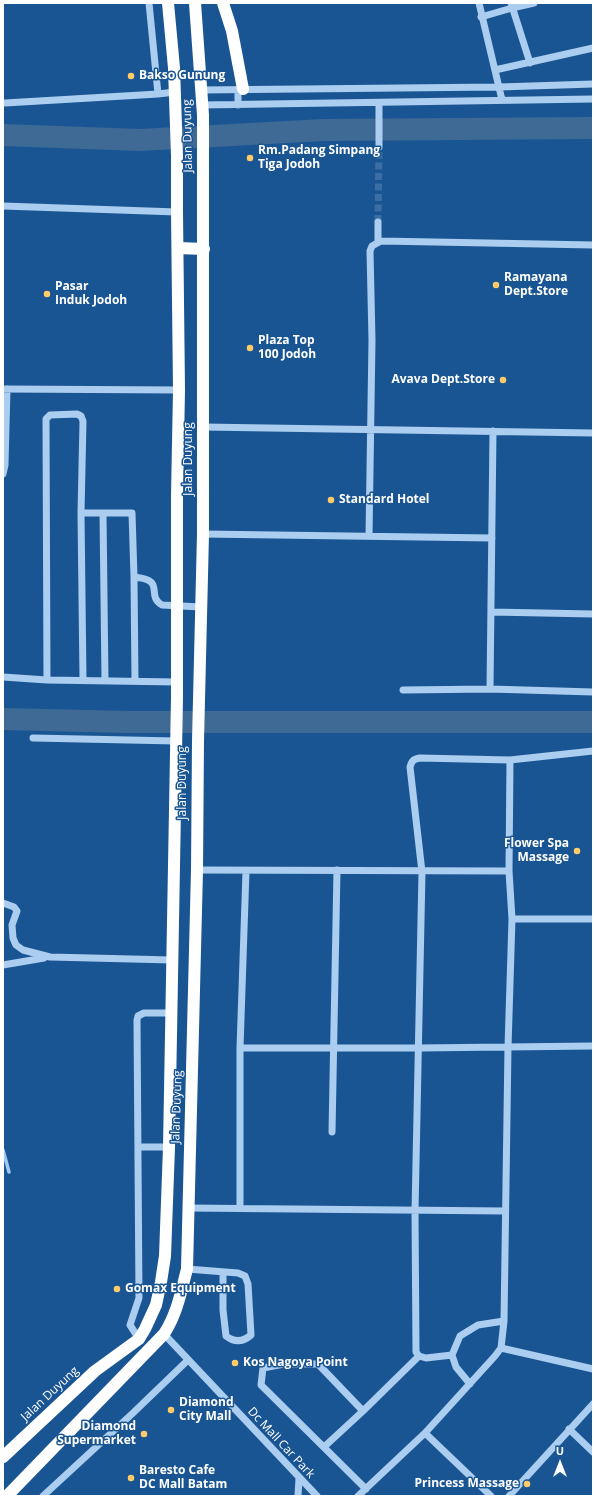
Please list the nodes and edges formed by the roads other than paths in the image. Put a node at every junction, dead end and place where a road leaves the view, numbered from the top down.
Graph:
1 (149, 3) edge
2 (168, 3) edge
3 (195, 3) edge
4 (223, 3) edge
5 (479, 3) edge
6 (534, 3) edge
7 (512, 5) edge
8 (481, 17) junction
9 (593, 48) edge
10 (530, 63) junction
11 (495, 70) junction
12 (593, 84) edge
13 (499, 87) junction
14 (241, 89) junction
15 (201, 90) junction
16 (175, 92) junction
17 (158, 94) junction
18 (593, 99) edge
19 (502, 100) junction
20 (5, 103) dead end
21 (379, 103) junction
22 (238, 105) junction
23 (202, 110) junction
24 (379, 147) tunnel mouth
25 (3, 206) edge
26 (177, 212) junction
27 (378, 222) tunnel mouth
28 (378, 242) junction
29 (593, 245) edge
30 (178, 248) junction
31 (204, 249) junction
32 (5, 389) edge
33 (179, 390) junction
34 (203, 427) junction
35 (371, 429) junction
36 (493, 431) junction
37 (593, 433) edge
38 (3, 474) edge
39 (82, 513) junction
40 (104, 513) junction
41 (202, 534) junction
42 (369, 536) junction
43 (492, 538) junction
44 (134, 577) junction
45 (177, 606) junction
46 (201, 607) junction
47 (491, 612) junction
48 (593, 614) edge
49 (3, 677) edge
50 (47, 680) junction
51 (83, 680) junction
52 (105, 680) junction
53 (135, 681) junction
54 (176, 682) junction
55 (490, 689) junction
56 (403, 690) dead end
57 (593, 692) edge
58 (33, 738) dead end
59 (176, 738) junction
60 (593, 751) edge
61 (510, 760) junction
62 (197, 870) junction
63 (337, 870) junction
64 (246, 871) junction
65 (509, 871) junction
66 (422, 872) junction
67 (3, 903) edge
68 (512, 919) junction
69 (593, 919) edge
70 (50, 957) junction
71 (172, 960) junction
72 (3, 965) edge
73 (172, 1013) junction
74 (508, 1046) junction
75 (593, 1046) edge
76 (240, 1048) junction
77 (335, 1048) junction
78 (419, 1048) junction
79 (170, 1074) junction
80 (192, 1075) junction
81 (332, 1132) dead end
82 (169, 1146) junction
83 (139, 1147) junction
84 (188, 1208) junction
85 (240, 1208) junction
86 (415, 1211) junction
87 (504, 1211) junction
88 (187, 1269) junction
89 (223, 1272) junction
90 (504, 1321) junction
91 (164, 1334) junction
92 (139, 1339) junction
93 (501, 1348) junction
94 (452, 1355) junction
95 (419, 1356) junction
96 (188, 1360) junction
97 (593, 1369) edge
98 (470, 1384) junction
99 (593, 1404) edge
100 (363, 1411) junction
101 (569, 1429) junction
102 (425, 1433) junction
103 (324, 1447) junction
104 (593, 1452) edge
105 (3, 1457) edge
106 (298, 1478) junction
107 (366, 1489) junction
108 (7, 1496) edge
109 (43, 1496) edge
110 (298, 1496) edge
111 (317, 1496) edge
112 (358, 1496) edge
113 (491, 1496) edge
114 (509, 1496) edge

1 - 17 street
2 - 16 highway, Jalan Duyung
3 - 15 highway, Jalan Duyung
4 - 14 highway
5 - 8 street
6 - 7 street
7 - 8 street
7 - 10 street
8 - 11 street
9 - 10 street
10 - 11 street
11 - 13 street
12 - 13 street
13 - 14 street
13 - 19 street
14 - 15 street
14 - 22 street
15 - 23 highway, Jalan Duyung
16 - 17 street
16 - 26 highway, Jalan Duyung
17 - 20 street
18 - 19 street
19 - 21 street
21 - 22 street
21 - 24 street
22 - 23 street
23 - 31 highway, Jalan Duyung
25 - 26 street
26 - 30 highway, Jalan Duyung
27 - 28 street
28 - 29 street
28 - 35 street
30 - 31 highway
30 - 33 highway, Jalan Duyung
31 - 34 highway, Jalan Duyung
32 - 33 street
32 - 38 street
33 - 45 highway, Jalan Duyung
34 - 35 street
34 - 41 highway, Jalan Duyung
35 - 36 street
35 - 42 street
36 - 37 street
36 - 43 street
39 - 40 street
39 - 50 street
39 - 51 street
40 - 44 street
40 - 52 street
41 - 42 street
41 - 46 highway, Jalan Duyung
42 - 43 street
43 - 47 street
44 - 45 street
44 - 53 street
45 - 46 street
45 - 54 highway, Jalan Duyung
46 - 62 highway, Jalan Duyung
47 - 48 street
47 - 55 street
49 - 50 street
50 - 51 street
51 - 52 street
52 - 53 street
53 - 54 street
54 - 59 highway, Jalan Duyung
55 - 56 street
55 - 57 street
58 - 59 street
59 - 71 highway, Jalan Duyung
60 - 61 street
61 - 65 street
61 - 66 street
62 - 64 street
62 - 80 highway, Jalan Duyung
63 - 64 street
63 - 66 street
63 - 77 street
64 - 76 street
65 - 66 street
65 - 68 street
66 - 78 street
67 - 70 street
68 - 69 street
68 - 74 street
70 - 71 street
70 - 72 street
71 - 73 highway, Jalan Duyung
73 - 79 highway, Jalan Duyung
73 - 83 street
74 - 75 street
74 - 78 street
74 - 87 street
76 - 77 street
76 - 85 street
77 - 78 street
77 - 81 street
78 - 86 street
79 - 80 highway
79 - 82 highway, Jalan Duyung
80 - 84 highway, Jalan Duyung
82 - 83 street
82 - 92 highway, Jalan Duyung
83 - 92 street
84 - 85 street
84 - 88 highway, Jalan Duyung
85 - 86 street
86 - 87 street
86 - 95 street
87 - 90 street
88 - 89 street
88 - 91 highway, Jalan Duyung
89 - 89 street
90 - 93 street
90 - 94 street
91 - 96 street, Dc Mall Car Park
91 - 108 highway, Jalan Duyung
92 - 105 highway, Jalan Duyung
93 - 97 street
93 - 98 street
94 - 95 street
94 - 98 street
95 - 100 street
96 - 106 street, Dc Mall Car Park
96 - 109 street
98 - 102 street
99 - 101 street
100 - 103 street
100 - 103 street
101 - 104 street
101 - 114 street
102 - 107 street
102 - 113 street
103 - 107 street
106 - 110 street
106 - 111 street, Dc Mall Car Park
107 - 112 street

